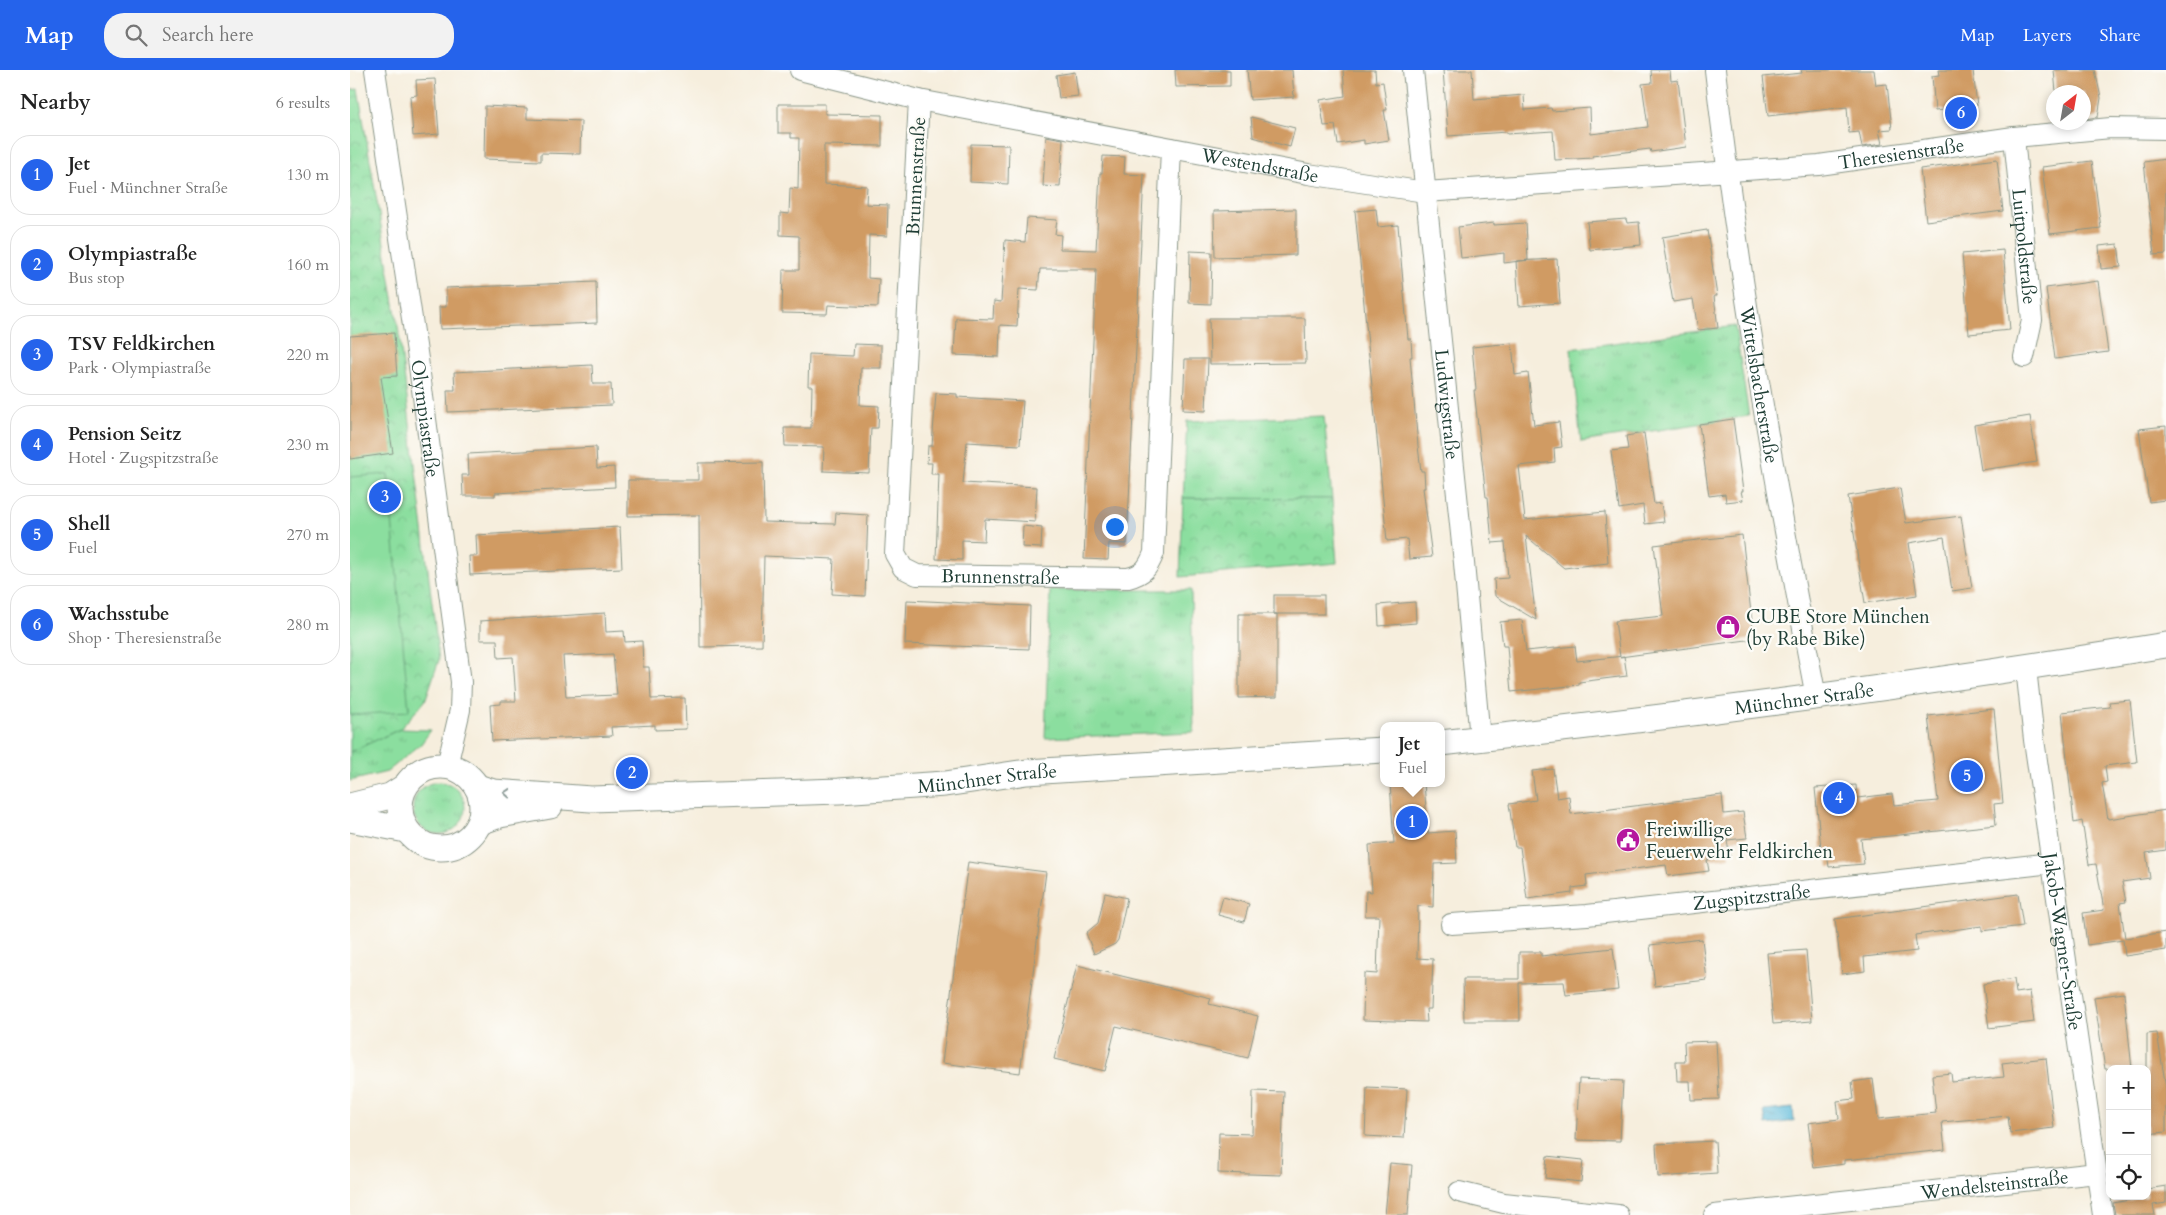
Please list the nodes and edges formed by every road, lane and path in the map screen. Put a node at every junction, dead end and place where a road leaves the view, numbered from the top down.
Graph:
1 (375, 70) edge
2 (800, 70) edge
3 (1413, 70) edge
4 (1715, 70) edge
5 (919, 100) junction
6 (2166, 129) edge
7 (2014, 136) junction
8 (1172, 148) junction
9 (1726, 172) junction
10 (1425, 192) junction
11 (2024, 357) dead end
12 (2166, 645) edge
13 (2026, 668) junction
14 (1816, 697) junction
15 (1480, 738) junction
16 (1445, 742) edge
17 (1380, 750) edge
18 (447, 766) junction
19 (477, 787) junction
20 (404, 788) junction
21 (591, 799) junction
22 (350, 806) edge
23 (350, 819) edge
24 (480, 822) junction
25 (406, 830) junction
26 (2052, 863) junction
27 (1451, 924) dead end
28 (2097, 1173) junction
29 (1459, 1192) dead end
30 (1618, 1215) edge
31 (1714, 1215) edge
32 (2103, 1215) edge

1 - 18 street, Olympiastraße
2 - 5 street, Westendstraße
3 - 10 street, Ludwigstraße
4 - 9 street, Wittelsbacherstraße
5 - 8 street, Westendstraße
5 - 8 street, Brunnenstraße
6 - 7 street, Theresienstraße
7 - 9 street, Theresienstraße
7 - 11 street, Luitpoldstraße
8 - 10 street, Westendstraße
9 - 10 street, Westendstraße
9 - 14 street, Wittelsbacherstraße
10 - 15 street, Ludwigstraße
12 - 13 street, Münchner Straße
13 - 14 street, Münchner Straße
13 - 26 street, Jakob-Wagner-Straße
14 - 15 street, Münchner Straße
15 - 16 street, Münchner Straße
17 - 21 street, Münchner Straße
18 - 19 street, Münchner Straße
18 - 20 street
21 -> 19 street, Münchner Straße
19 - 24 street
20 - 22 street
20 - 25 street
21 - 24 street, Münchner Straße
23 - 25 street
24 - 25 street
26 - 27 street, Zugspitzstraße
26 - 28 street, Jakob-Wagner-Straße
28 - 31 street, Wendelsteinstraße
28 - 32 street, Jakob-Wagner-Straße
29 - 30 street

